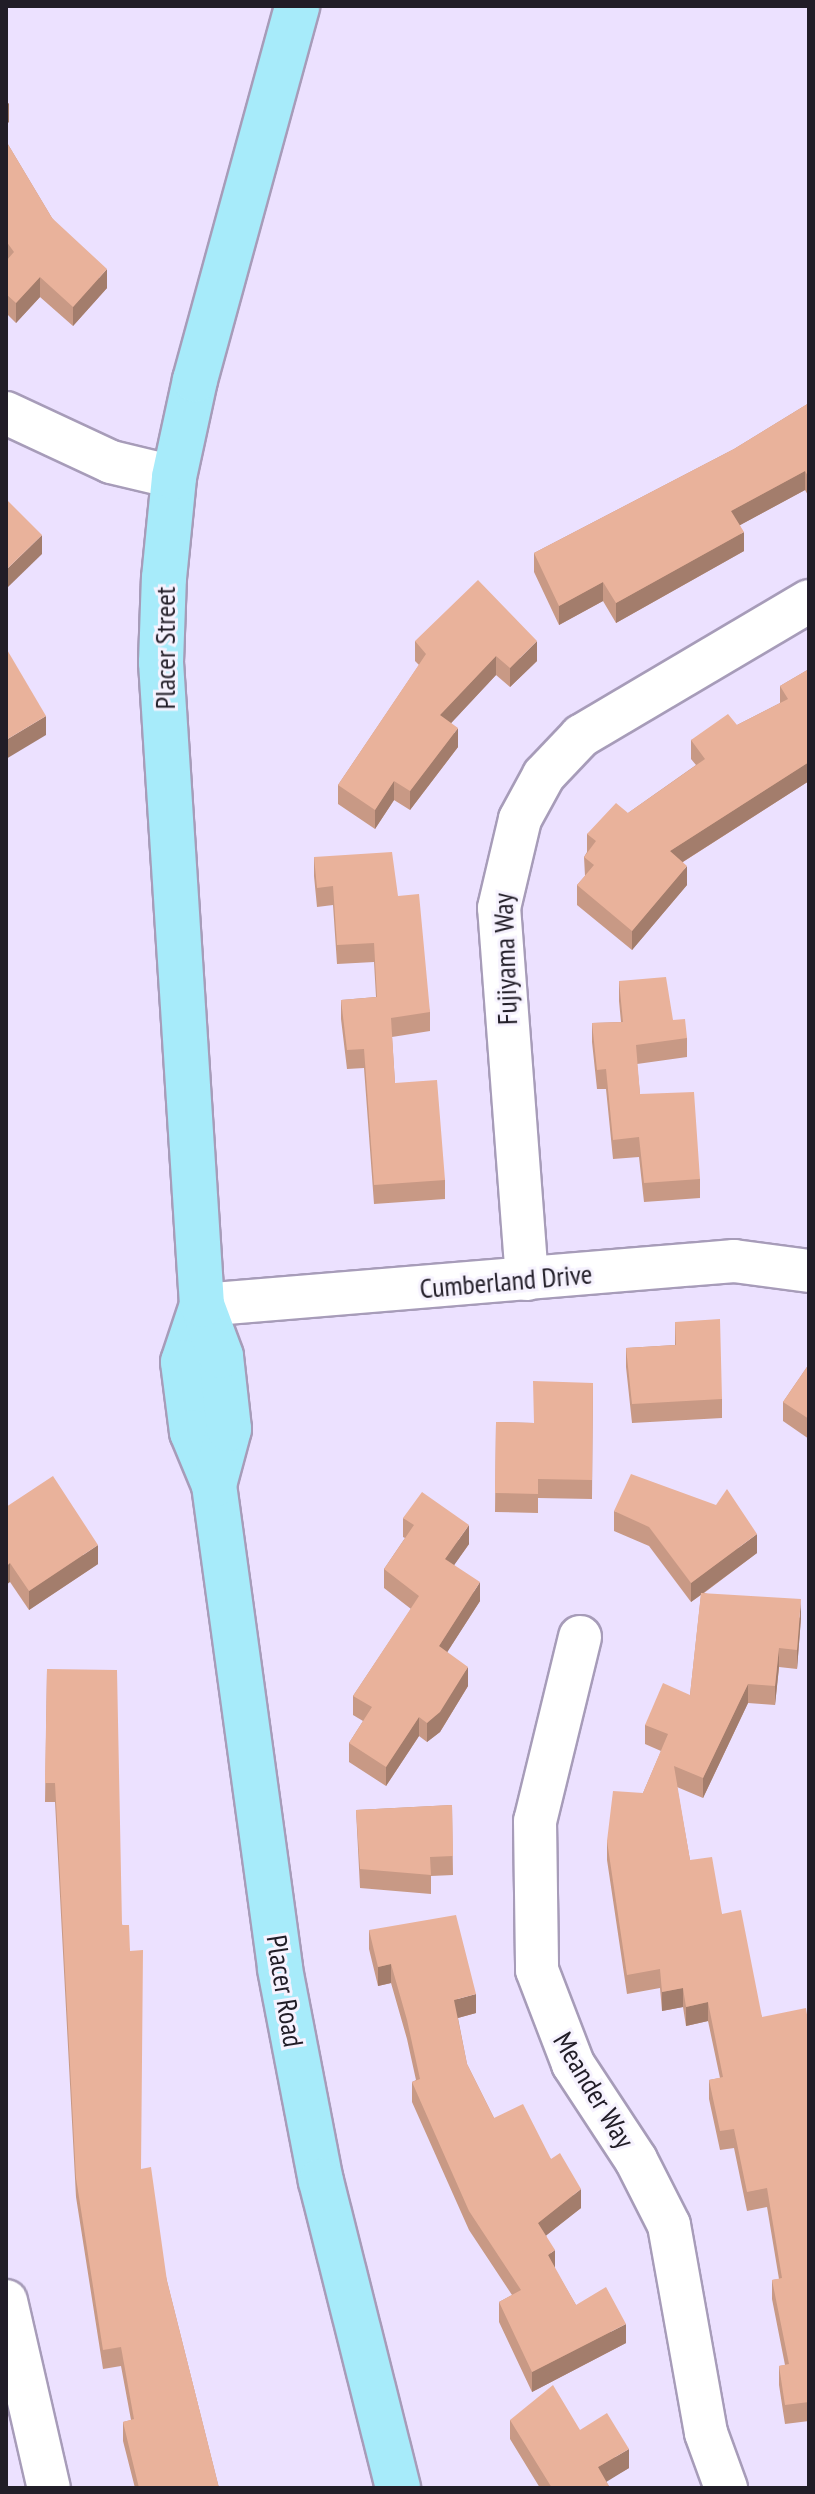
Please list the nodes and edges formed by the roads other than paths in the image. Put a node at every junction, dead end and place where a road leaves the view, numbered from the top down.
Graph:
1 (297, 6) edge
2 (6, 413) edge
3 (174, 477) junction
4 (809, 601) edge
5 (809, 1271) edge
6 (527, 1279) junction
7 (202, 1305) junction
8 (580, 1637) dead end
9 (6, 2301) edge
10 (49, 2488) edge
11 (398, 2488) edge
12 (726, 2488) edge

1 - 3 main road, Placer Street
2 - 3 street
3 - 7 main road, Placer Street
4 - 6 street, Fujiyama Way
5 - 6 street, Cumberland Drive
6 - 7 street, Cumberland Drive
7 - 11 main road, Placer Road
8 - 12 street, Meander Way
9 - 10 street

